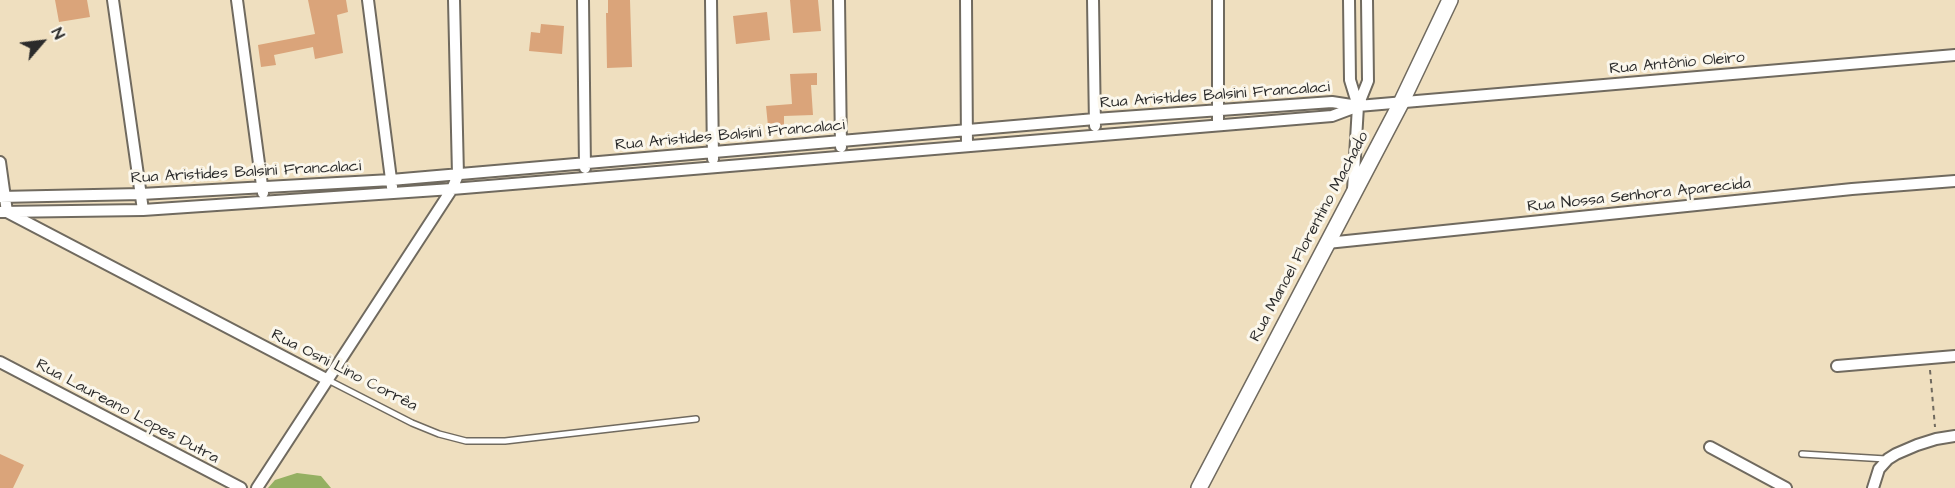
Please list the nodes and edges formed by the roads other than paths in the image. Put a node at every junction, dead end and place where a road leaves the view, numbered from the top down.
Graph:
1 (113, 0) edge
2 (237, 0) edge
3 (368, 0) edge
4 (454, 0) edge
5 (583, 0) edge
6 (711, 0) edge
7 (839, 0) edge
8 (966, 0) edge
9 (1093, 0) edge
10 (1218, 0) edge
11 (1349, 0) edge
12 (1366, 0) edge
13 (1450, 0) edge
14 (1955, 55) edge
15 (1401, 102) junction
16 (1358, 106) junction
17 (1218, 109) junction
18 (1095, 119) junction
19 (1218, 125) junction
20 (967, 130) junction
21 (1095, 136) junction
22 (841, 141) junction
23 (967, 146) junction
24 (713, 152) junction
25 (841, 156) junction
26 (0, 162) edge
27 (585, 163) junction
28 (713, 167) junction
29 (458, 175) junction
30 (585, 178) junction
31 (391, 180) junction
32 (1955, 181) edge
33 (263, 188) junction
34 (452, 189) junction
35 (141, 194) junction
36 (393, 194) junction
37 (1352, 195) junction
38 (2, 197) edge
39 (265, 203) junction
40 (143, 210) junction
41 (3, 212) edge
42 (1327, 243) junction
43 (1955, 356) edge
44 (0, 362) edge
45 (1837, 366) dead end
46 (328, 380) junction
47 (696, 419) dead end
48 (1955, 436) edge
49 (1710, 447) dead end
50 (1802, 454) dead end
51 (1888, 459) junction
52 (241, 488) edge
53 (257, 488) edge
54 (1199, 488) edge
55 (1786, 488) edge
56 (1873, 488) edge

1 - 35 street
2 - 33 street
3 - 31 street
4 - 29 street
5 - 27 street
6 - 24 street
7 - 22 street
8 - 20 street
9 - 18 street
10 - 17 street
11 - 16 street
12 - 16 street
13 - 15 main road, Rua Manoel Florentino Machado
14 - 15 street, Rua Antônio Oleiro
15 - 16 street, Rua Antônio Oleiro
15 - 37 main road, Rua Manoel Florentino Machado
16 - 17 street, Rua Aristides Balsini Francalaci
16 - 19 street, Rua Aristides Balsini Francalaci
16 - 37 street
17 - 18 street, Rua Aristides Balsini Francalaci
17 - 19 street
18 - 20 street, Rua Aristides Balsini Francalaci
18 - 21 street
19 - 21 street, Rua Aristides Balsini Francalaci
20 - 22 street, Rua Aristides Balsini Francalaci
20 - 23 street
21 - 23 street, Rua Aristides Balsini Francalaci
22 - 24 street, Rua Aristides Balsini Francalaci
22 - 25 street
23 - 25 street, Rua Aristides Balsini Francalaci
24 - 27 street, Rua Aristides Balsini Francalaci
24 - 28 street
25 - 28 street, Rua Aristides Balsini Francalaci
26 - 38 street
27 - 29 street, Rua Aristides Balsini Francalaci
27 - 30 street
28 - 30 street, Rua Aristides Balsini Francalaci
29 - 31 street, Rua Aristides Balsini Francalaci
29 - 34 street
30 - 34 street, Rua Aristides Balsini Francalaci
31 - 33 street, Rua Aristides Balsini Francalaci
31 - 36 street
32 - 42 street, Rua Nossa Senhora Aparecida
33 - 35 street, Rua Aristides Balsini Francalaci
33 - 39 street
34 - 36 street, Rua Aristides Balsini Francalaci
34 - 46 street
35 - 38 street, Rua Aristides Balsini Francalaci
35 - 40 street
36 - 39 street, Rua Aristides Balsini Francalaci
37 - 42 main road, Rua Manoel Florentino Machado
38 - 41 street
39 - 40 street, Rua Aristides Balsini Francalaci
40 - 41 street, Rua Aristides Balsini Francalaci
41 - 46 street, Rua Osni Lino Corrêa
42 - 54 main road, Rua Manoel Florentino Machado
43 - 45 street
44 - 52 street, Rua Laureano Lopes Dutra
46 - 47 lane, Rua Osni Lino Corrêa
46 - 53 street
48 - 51 street
49 - 55 street
50 - 51 lane
51 - 56 street

